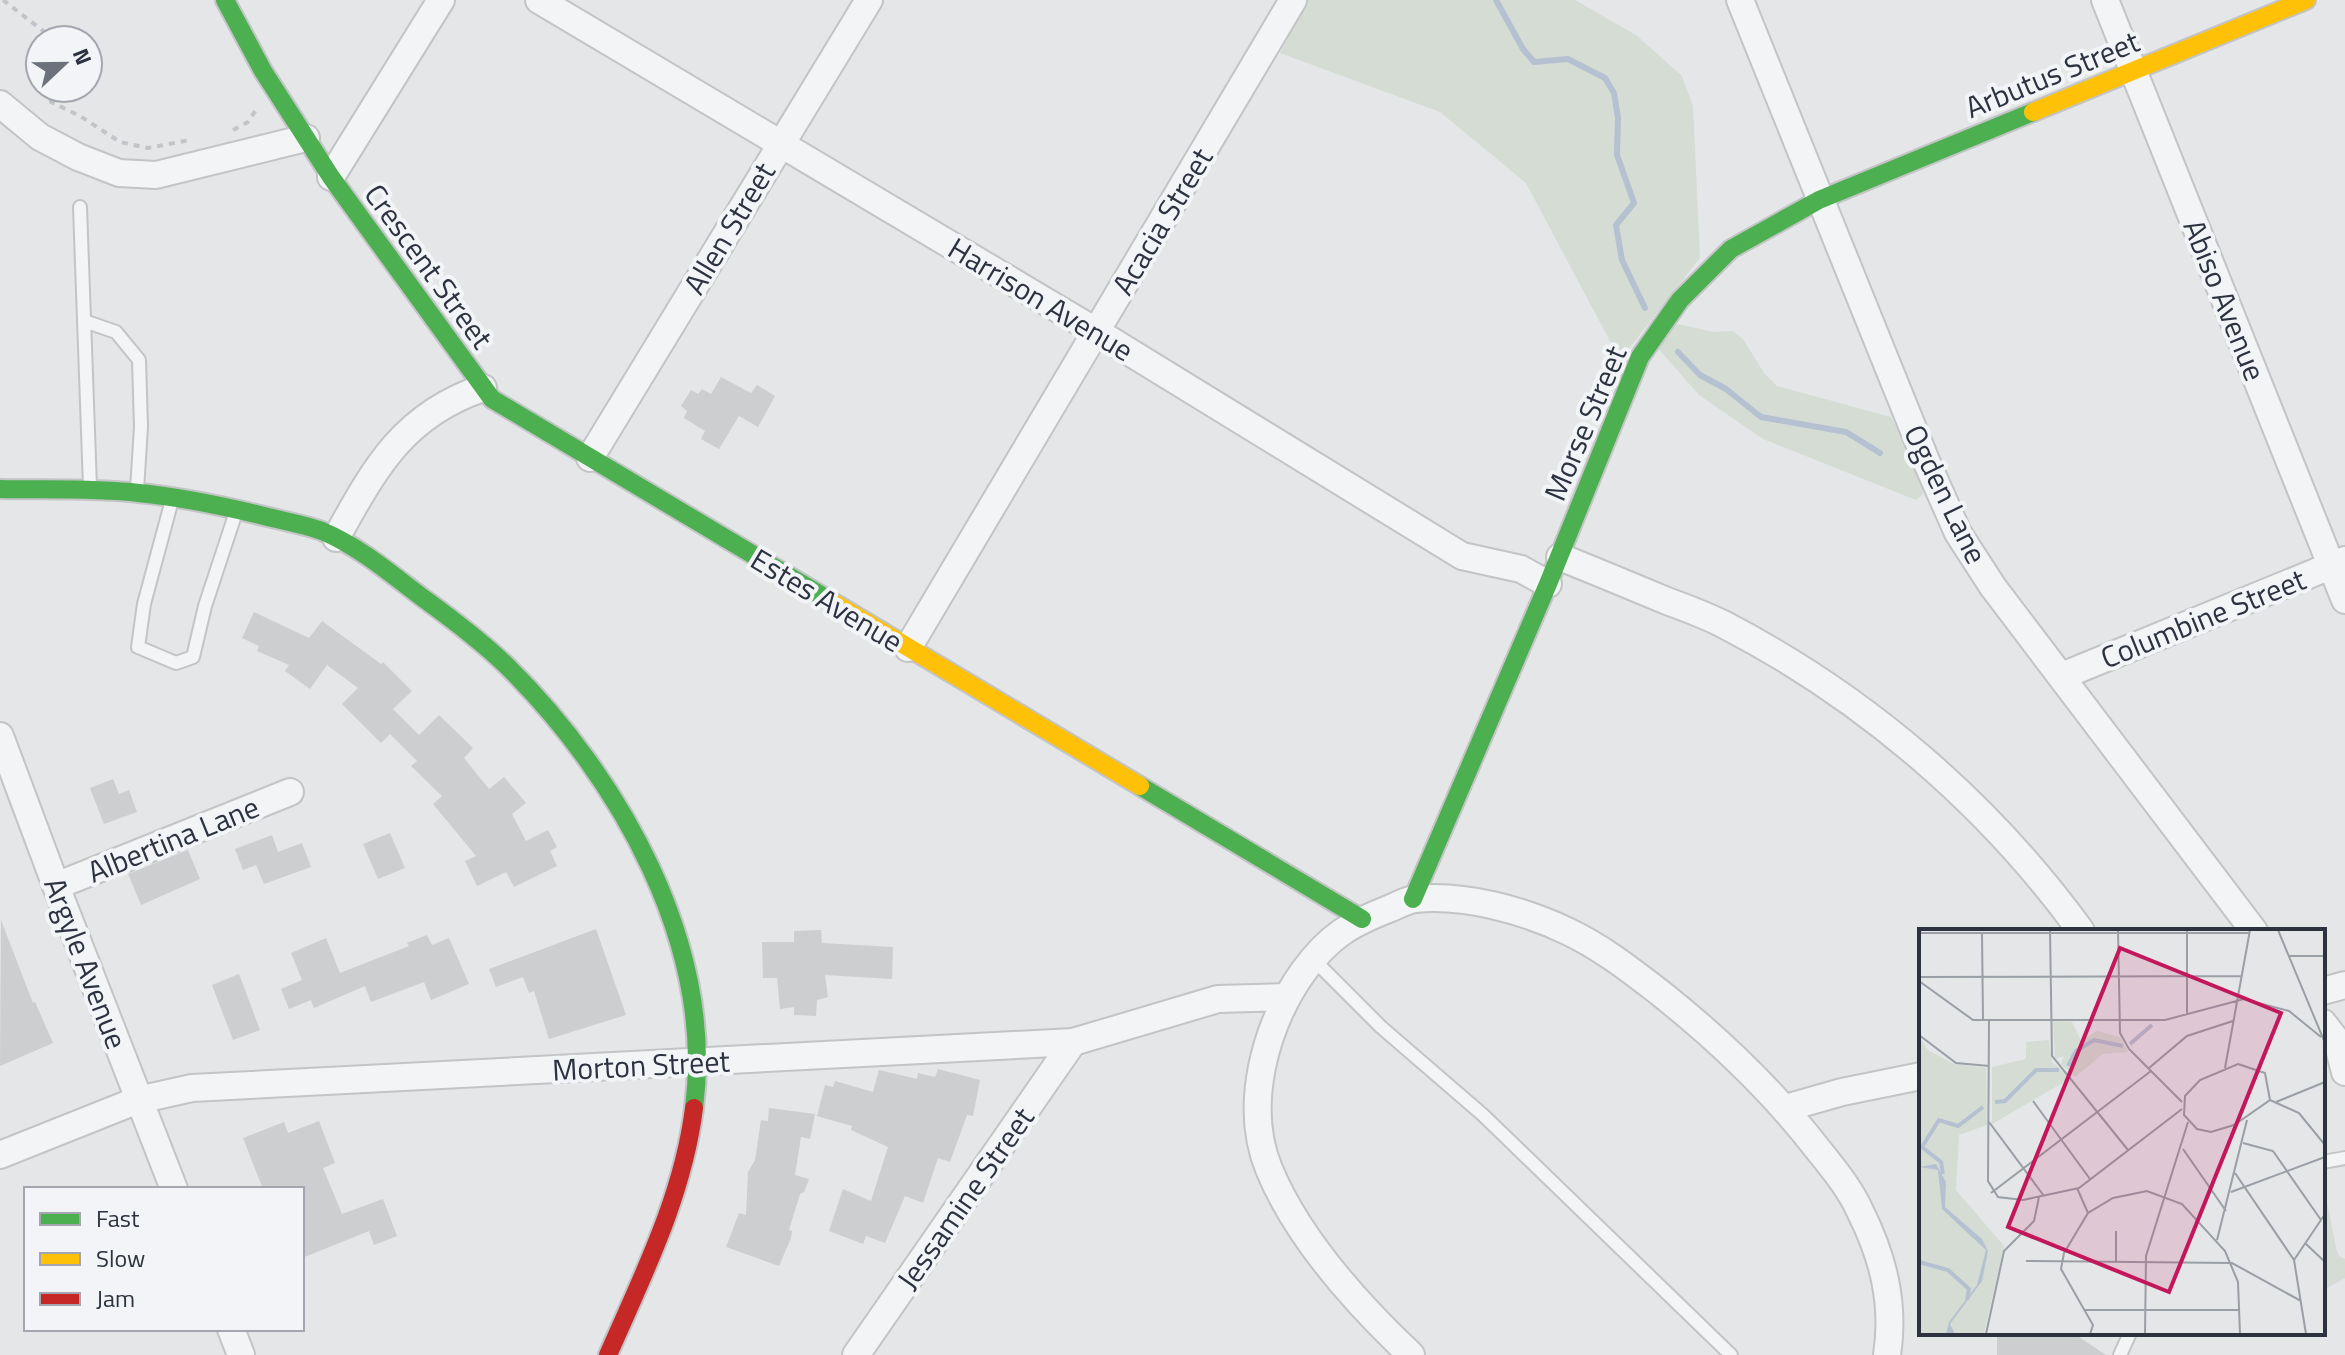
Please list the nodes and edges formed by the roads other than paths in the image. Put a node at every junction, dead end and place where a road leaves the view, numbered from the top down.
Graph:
1 (225, 0) edge
2 (441, 0) edge
3 (539, 0) edge
4 (869, 0) edge
5 (1293, 0) edge
6 (1740, 0) edge
7 (2105, 0) edge
8 (2306, 0) edge
9 (2134, 71) junction
10 (0, 104) edge
11 (306, 138) junction
12 (780, 143) junction
13 (331, 177) junction
14 (1819, 200) junction
15 (80, 207) dead end
16 (84, 321) junction
17 (1097, 332) junction
18 (483, 388) junction
19 (590, 458) junction
20 (0, 489) edge
21 (90, 491) junction
22 (137, 493) junction
23 (173, 497) junction
24 (237, 509) junction
25 (336, 538) junction
26 (1560, 557) junction
27 (2338, 563) edge
28 (1548, 584) junction
29 (2345, 600) edge
30 (908, 648) junction
31 (2062, 676) junction
32 (0, 736) edge
33 (290, 792) dead end
34 (56, 886) junction
35 (1413, 899) junction
36 (1362, 919) junction
37 (2080, 929) edge
38 (2252, 929) edge
39 (1313, 959) junction
40 (2345, 985) edge
41 (2325, 990) edge
42 (1287, 997) junction
43 (2325, 1026) edge
44 (1073, 1042) junction
45 (697, 1062) junction
46 (2345, 1072) edge
47 (1919, 1076) edge
48 (138, 1100) junction
49 (1786, 1108) junction
50 (0, 1155) edge
51 (2345, 1158) edge
52 (2325, 1162) edge
53 (173, 1187) edge
54 (232, 1331) edge
55 (2129, 1335) edge
56 (241, 1355) edge
57 (608, 1355) edge
58 (856, 1355) edge
59 (1411, 1355) edge
60 (1731, 1355) edge
61 (1887, 1355) edge
62 (2120, 1355) edge

1 - 11 street
2 - 13 street
3 - 12 street, Harrison Avenue
4 - 12 street, Allen Street
5 - 17 street, Acacia Street
6 - 14 street, Ogden Lane
7 - 9 street, Abiso Avenue
8 - 9 street, Arbutus Street
9 - 14 street, Arbutus Street
9 - 27 street, Abiso Avenue
10 - 11 street
11 - 13 street, Crescent Street
12 - 17 street, Harrison Avenue
12 - 19 street, Allen Street
13 - 18 street, Crescent Street
14 - 26 street, Morse Street
14 - 31 street, Ogden Lane
15 - 16 lane
16 - 21 lane
16 - 22 lane
17 - 28 street, Harrison Avenue
17 - 30 street, Acacia Street
18 - 19 street, Estes Avenue
18 - 25 street
19 - 30 street, Estes Avenue
20 - 21 street
21 - 22 street
22 - 23 street
23 - 24 street
23 - 24 lane
24 - 25 street
25 - 45 street
26 - 28 street, Morse Street
26 - 37 street
27 - 29 street, Abiso Avenue
27 - 31 street, Columbine Street
28 - 35 street
30 - 36 street, Estes Avenue
31 - 38 street, Ogden Lane
32 - 34 street, Argyle Avenue
33 - 34 street, Albertina Lane
34 - 48 street, Argyle Avenue
35 - 36 street
35 - 49 street
36 - 39 street
39 - 42 street
39 - 60 lane
40 - 41 street
42 - 44 street, Morton Street
42 - 59 street
43 - 46 street
44 - 45 street, Morton Street
44 - 58 street, Jessamine Street
45 - 48 street, Morton Street
45 - 57 street
47 - 49 street
48 - 50 street, Morton Street
48 - 53 street, Argyle Avenue
49 - 61 street
51 - 52 lane
54 - 56 street
55 - 62 lane

